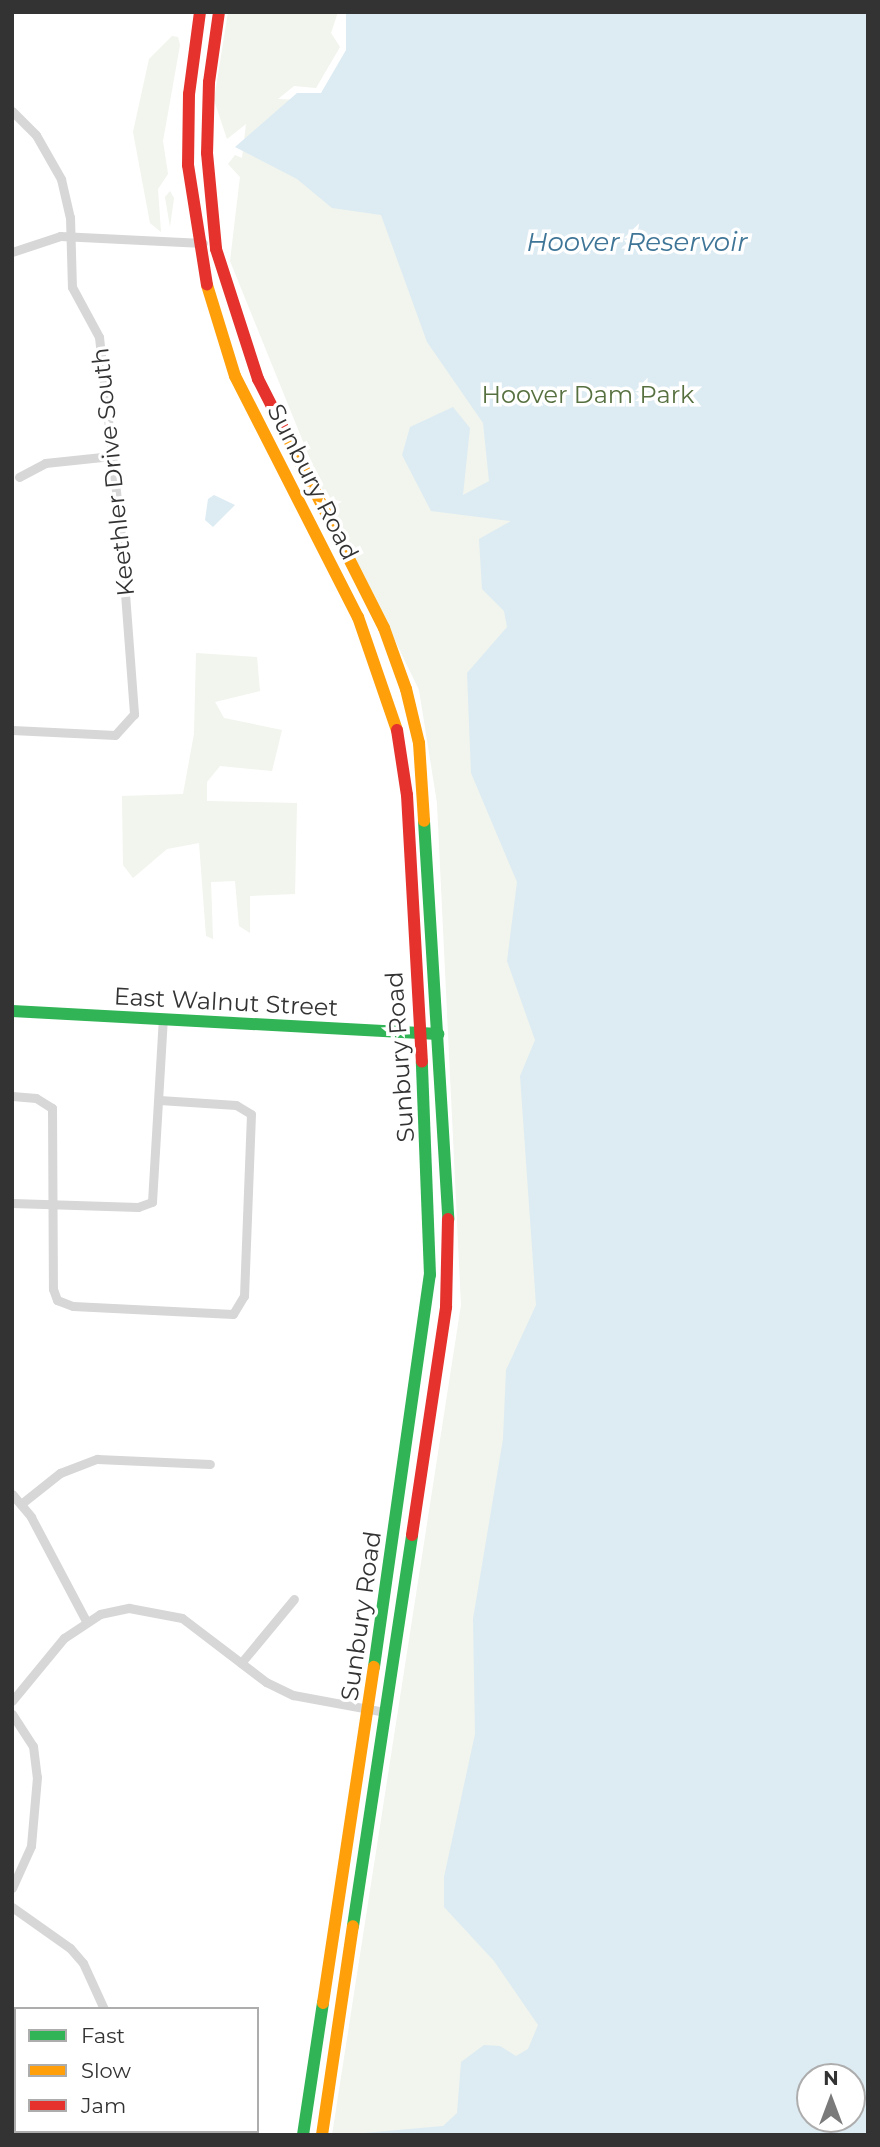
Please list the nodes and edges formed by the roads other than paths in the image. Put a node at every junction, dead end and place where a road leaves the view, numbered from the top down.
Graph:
1 (200, 12) edge
2 (219, 12) edge
3 (12, 111) edge
4 (71, 237) junction
5 (197, 243) junction
6 (215, 243) junction
7 (12, 252) edge
8 (112, 456) junction
9 (19, 477) dead end
10 (12, 730) edge
11 (413, 922) junction
12 (12, 1011) edge
13 (163, 1019) junction
14 (421, 1034) junction
15 (438, 1034) junction
16 (12, 1096) edge
17 (159, 1100) junction
18 (54, 1202) junction
19 (12, 1203) edge
20 (448, 1204) junction
21 (210, 1464) dead end
22 (12, 1494) edge
23 (21, 1504) junction
24 (294, 1599) dead end
25 (383, 1600) junction
26 (86, 1621) junction
27 (241, 1663) junction
28 (12, 1701) edge
29 (369, 1710) junction
30 (385, 1712) junction
31 (12, 1714) edge
32 (370, 1812) junction
33 (12, 1888) edge
34 (12, 1907) edge
35 (103, 2007) edge
36 (303, 2135) edge
37 (323, 2135) edge

1 - 5 main road, Sunbury Road
2 - 6 main road, Sunbury Road
3 - 4 street, Keethler Drive South
4 - 5 street
4 - 7 street
4 - 8 street, Keethler Drive South
5 - 6 street
5 - 11 main road, Sunbury Road
6 - 15 main road, Sunbury Road
8 - 9 street
8 - 10 street, Keethler Drive South
11 - 14 main road, Sunbury Road
11 - 15 main road
12 - 13 main road, East Walnut Street
13 - 14 main road, East Walnut Street
13 - 17 street
14 - 15 main road, East Walnut Street
14 - 20 main road
14 - 25 main road, Sunbury Road
15 - 20 main road, Sunbury Road
16 - 18 street
17 - 18 street
17 - 18 street
18 - 19 street
20 - 30 main road, Sunbury Road
21 - 23 street
22 - 23 street
23 - 26 street
24 - 27 street
25 - 29 main road, Sunbury Road
25 - 30 main road
26 - 27 street
26 - 28 street
27 - 29 street
29 - 30 street
29 - 32 main road
29 - 36 main road, Sunbury Road
30 - 32 main road, Sunbury Road
31 - 33 street
32 - 37 main road, Sunbury Road
34 - 35 street

